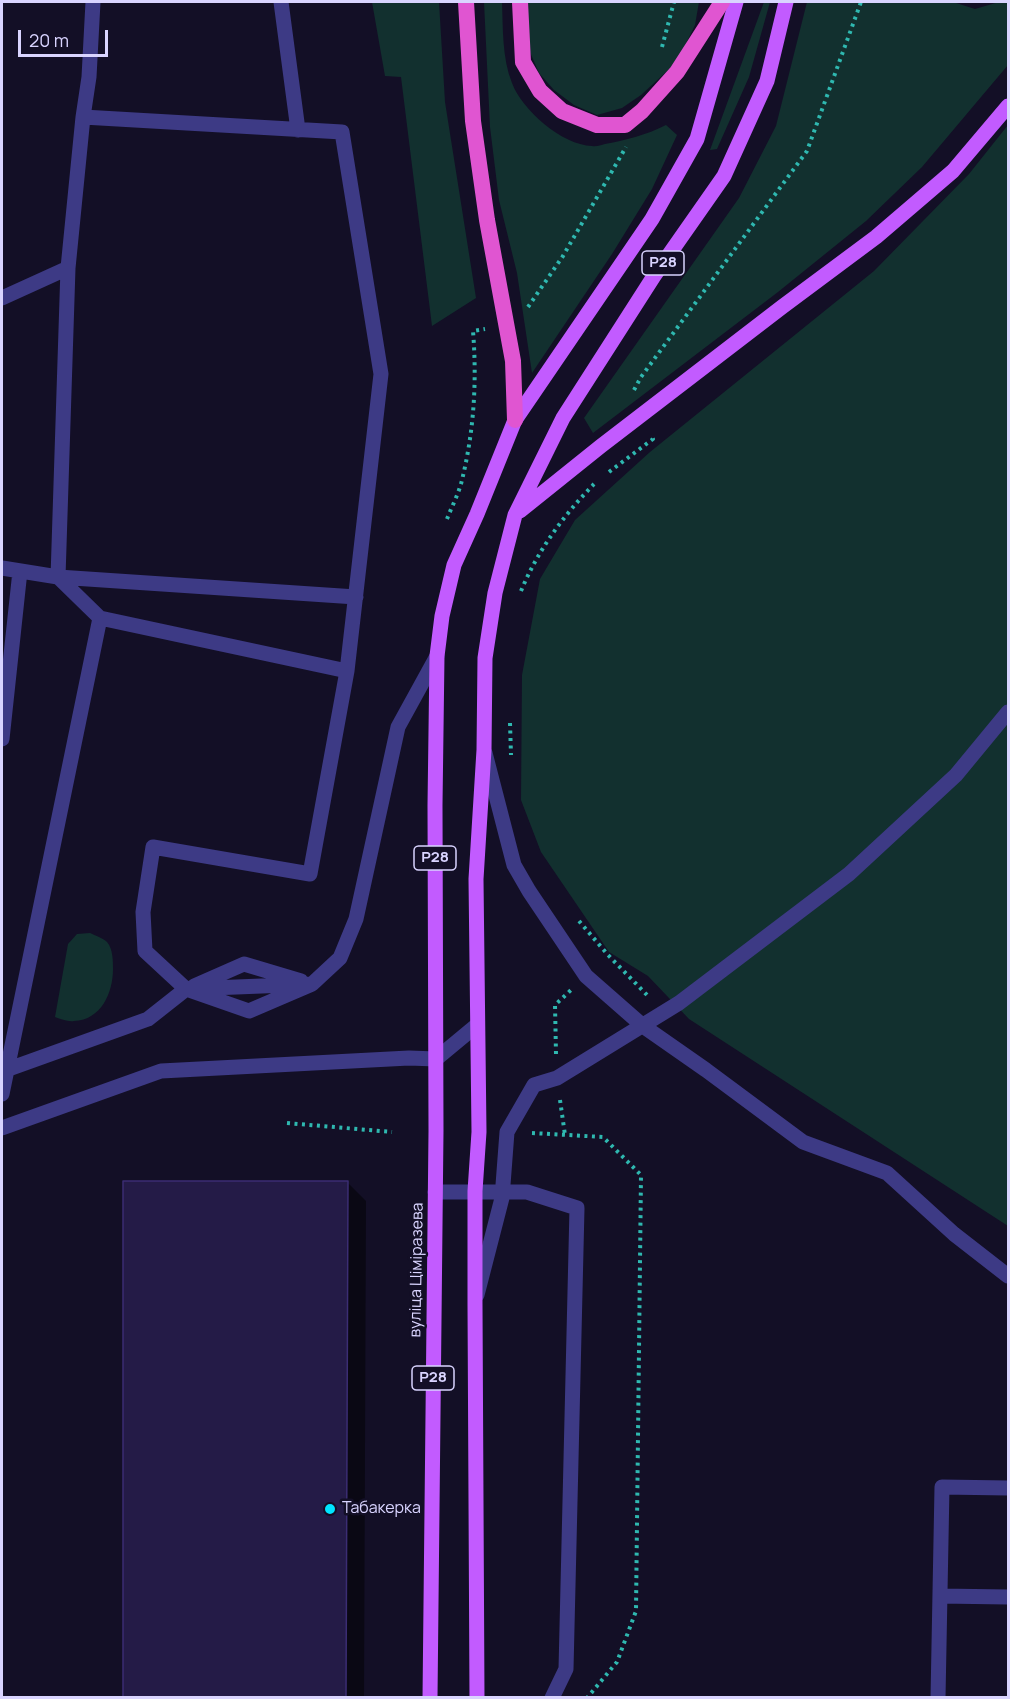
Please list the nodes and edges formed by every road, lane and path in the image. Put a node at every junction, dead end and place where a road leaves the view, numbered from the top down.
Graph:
1 (93, 2) edge
2 (281, 2) edge
3 (466, 2) edge
4 (520, 2) edge
5 (674, 2) edge
6 (722, 2) edge
7 (736, 2) edge
8 (786, 2) edge
9 (861, 2) edge
10 (660, 55) dead end
11 (1008, 106) edge
12 (83, 117) junction
13 (298, 130) junction
14 (627, 144) dead end
15 (68, 268) junction
16 (2, 298) edge
17 (525, 310) dead end
18 (632, 398) dead end
19 (515, 420) junction
20 (647, 431) dead end
21 (603, 477) dead end
22 (595, 483) dead end
23 (515, 515) junction
24 (2, 568) edge
25 (20, 571) junction
26 (58, 577) junction
27 (520, 595) dead end
28 (356, 597) junction
29 (100, 618) junction
30 (437, 656) junction
31 (347, 671) junction
32 (1008, 712) edge
33 (510, 718) dead end
34 (2, 740) edge
35 (484, 750) junction
36 (512, 763) dead end
37 (574, 914) dead end
38 (608, 955) junction
39 (586, 976) junction
40 (312, 984) junction
41 (186, 989) junction
42 (664, 1013) junction
43 (477, 1025) junction
44 (643, 1026) junction
45 (436, 1059) junction
46 (6, 1070) junction
47 (557, 1078) junction
48 (2, 1094) edge
49 (287, 1123) dead end
50 (2, 1128) edge
51 (392, 1132) dead end
52 (525, 1133) dead end
53 (565, 1135) junction
54 (476, 1191) junction
55 (502, 1191) junction
56 (435, 1192) junction
57 (1008, 1276) edge
58 (475, 1304) junction
59 (1008, 1488) edge
60 (940, 1596) junction
61 (1008, 1597) edge
62 (430, 1698) edge
63 (477, 1698) edge
64 (552, 1698) edge
65 (587, 1698) edge
66 (938, 1698) edge

1 - 12 lane
2 - 13 lane
3 - 19 highway, Р28
4 - 6 highway
5 - 10 path
7 - 19 main road, Р28
8 - 23 main road, Р28
9 - 18 path
11 - 23 main road
12 - 13 lane
12 - 15 lane
13 - 28 lane
14 - 17 path
15 - 16 lane
15 - 26 lane
19 - 30 main road, Р28
20 - 21 path
22 - 27 path
23 - 35 main road, Р28
24 - 25 lane
25 - 26 lane
25 - 34 lane
26 - 28 lane
26 - 29 lane
28 - 31 lane
29 - 31 lane
29 - 46 lane
30 - 40 lane
30 - 45 main road, Р28
31 - 41 lane
32 - 42 lane
33 - 36 path
35 - 39 lane
35 - 43 main road, Р28
37 - 38 path
38 - 39 path
38 - 42 path
39 - 44 lane
39 - 47 path
40 - 41 lane
40 - 41 lane
40 - 41 lane
41 - 46 lane
42 - 44 lane
43 - 45 lane
43 - 54 main road, Р28
44 - 47 lane
44 - 57 lane
45 - 50 lane
45 - 56 main road, вуліца Ціміразева / Р28
46 - 48 lane
47 - 53 path
47 - 55 lane
49 - 51 path
52 - 53 path
53 - 65 path
54 - 55 lane
54 - 56 lane
54 - 58 main road, Р28
55 - 58 lane
55 - 64 lane
56 - 62 main road, вуліца Ціміразева / Р28
58 - 63 main road, Р28
59 - 60 lane
60 - 61 lane
60 - 66 lane

